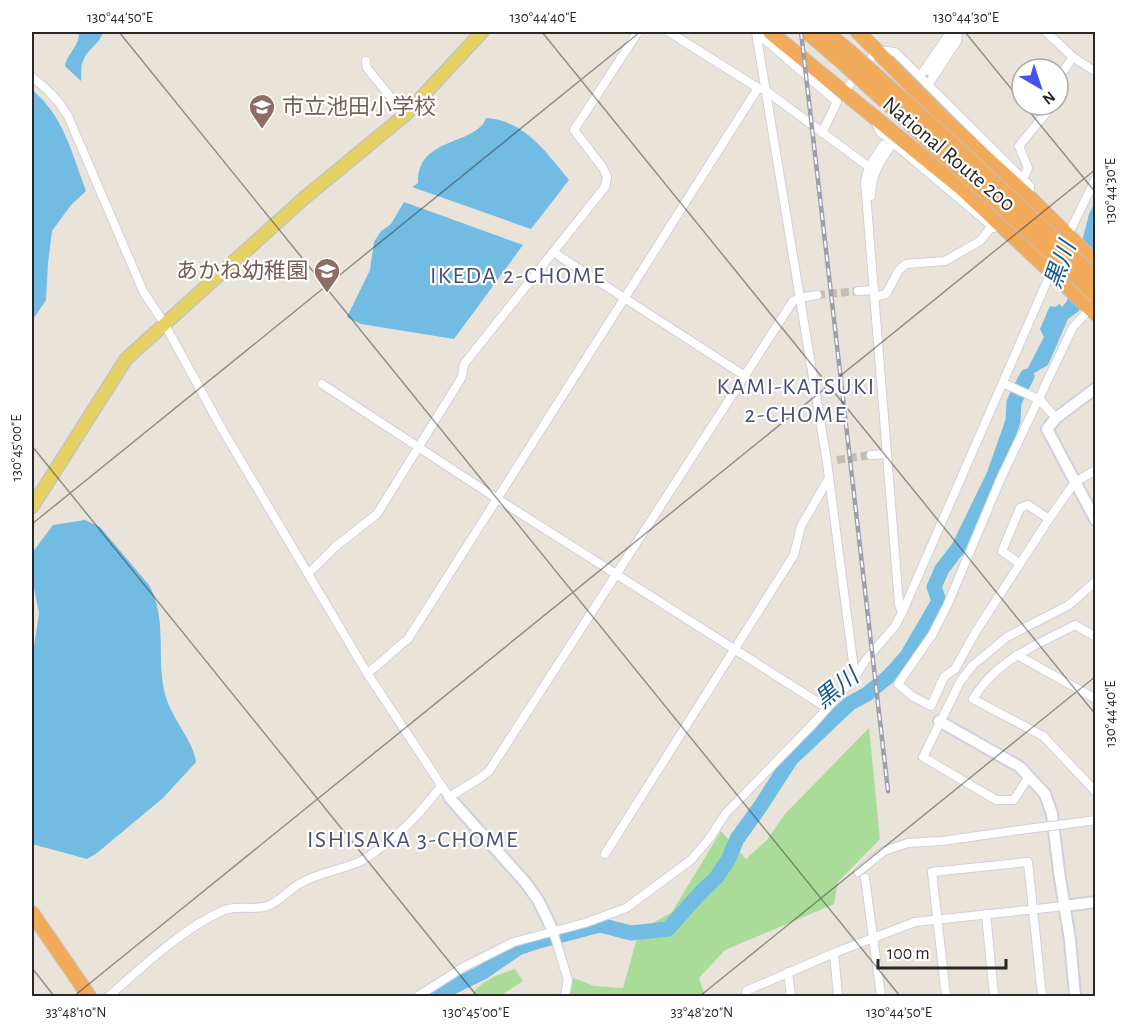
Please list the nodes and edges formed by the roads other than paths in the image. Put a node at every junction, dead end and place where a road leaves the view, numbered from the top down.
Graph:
1 (482, 32) edge
2 (638, 32) edge
3 (669, 32) edge
4 (756, 32) edge
5 (770, 32) edge
6 (807, 32) edge
7 (826, 32) edge
8 (858, 32) edge
9 (956, 32) edge
10 (1046, 32) edge
11 (878, 50) junction
12 (846, 57) junction
13 (1073, 57) junction
14 (366, 61) dead end
15 (1070, 61) edge
16 (1095, 72) edge
17 (924, 76) junction
18 (32, 77) edge
19 (928, 85) junction
20 (761, 89) junction
21 (840, 97) junction
22 (405, 115) junction
23 (872, 115) junction
24 (1043, 117) edge
25 (822, 133) junction
26 (893, 143) junction
27 (883, 145) dead end
28 (869, 167) junction
29 (1095, 178) edge
30 (1023, 179) junction
31 (1029, 197) junction
32 (868, 218) junction
33 (992, 226) junction
34 (1069, 237) junction
35 (1021, 243) junction
36 (553, 252) junction
37 (1095, 262) edge
38 (1054, 273) junction
39 (1095, 278) edge
40 (858, 291) tunnel mouth
41 (874, 293) junction
42 (817, 295) tunnel mouth
43 (624, 298) junction
44 (799, 298) junction
45 (1093, 304) edge
46 (164, 323) junction
47 (745, 375) junction
48 (322, 384) dead end
49 (1005, 385) junction
50 (1095, 388) edge
51 (1037, 399) junction
52 (1056, 417) junction
53 (418, 448) junction
54 (887, 454) junction
55 (871, 455) tunnel mouth
56 (837, 460) tunnel mouth
57 (827, 462) junction
58 (1095, 470) edge
59 (829, 478) junction
60 (1075, 482) junction
61 (496, 498) junction
62 (32, 507) edge
63 (1049, 519) junction
64 (1095, 521) edge
65 (1020, 564) junction
66 (309, 573) junction
67 (615, 573) junction
68 (1095, 581) edge
69 (902, 613) junction
70 (1095, 636) edge
71 (735, 649) junction
72 (1017, 655) junction
73 (367, 674) junction
74 (855, 677) junction
75 (1095, 699) edge
76 (827, 708) junction
77 (939, 721) junction
78 (1029, 776) junction
79 (441, 786) junction
80 (1095, 792) edge
81 (449, 797) junction
82 (1095, 820) edge
83 (604, 854) dead end
84 (858, 872) dead end
85 (865, 878) dead end
86 (1095, 902) edge
87 (1064, 906) junction
88 (1033, 910) junction
89 (32, 913) edge
90 (986, 914) junction
91 (938, 920) junction
92 (553, 933) junction
93 (874, 939) junction
94 (834, 953) junction
95 (788, 972) junction
96 (89, 996) edge
97 (109, 996) edge
98 (418, 996) edge
99 (565, 996) edge
100 (747, 996) edge
101 (791, 996) edge
102 (838, 996) edge
103 (881, 996) edge
104 (946, 996) edge
105 (994, 996) edge
106 (1042, 996) edge
107 (1075, 996) edge

1 - 22 main road
2 - 36 street
3 - 20 street
4 - 20 street
4 - 21 street
5 - 21 highway, National Route 200
6 - 12 highway
7 - 12 highway
8 - 11 highway, National Route 200
9 - 17 street
9 - 19 street
10 - 13 street
11 - 17 street
11 - 21 street
11 - 31 highway, National Route 200
12 - 39 highway, bridge
12 - 45 highway, bridge
13 - 15 street
13 - 16 street
14 - 22 street
17 - 19 street
18 - 46 street
19 - 30 street
20 - 25 street
20 - 43 street
20 - 44 street
21 - 23 highway, National Route 200
21 - 25 street
22 - 46 main road
23 - 26 street
23 - 35 highway, National Route 200
24 - 30 street
25 - 28 street
26 - 32 street
26 - 33 street
27 - 28 street
28 - 32 street
29 - 34 street
30 - 31 street
31 - 34 highway, National Route 200
32 - 41 street
33 - 35 street
33 - 41 street
34 - 37 highway, National Route 200
34 - 38 street
35 - 38 highway, National Route 200
36 - 43 street
36 - 53 street
38 - 45 highway, National Route 200
38 - 49 street
40 - 41 street
41 - 54 street
42 - 44 street
43 - 47 street
43 - 61 street
44 - 47 street
44 - 57 street
45 - 51 street
46 - 62 main road
46 - 66 street
47 - 67 street
48 - 53 street
49 - 51 street
49 - 69 street
50 - 52 street
51 - 52 street
51 - 65 street
52 - 60 street
53 - 61 street
53 - 66 street
54 - 55 street
54 - 69 street
56 - 57 street
57 - 59 street
58 - 60 street
59 - 71 street
59 - 74 street
60 - 63 street
60 - 64 street
61 - 67 street
61 - 73 street
63 - 65 street
63 - 65 street
66 - 73 street
67 - 71 street
67 - 81 street
68 - 77 street
69 - 74 street
70 - 72 street
71 - 76 street
71 - 83 street
72 - 75 street
72 - 80 street
73 - 79 street
74 - 76 street
76 - 92 street
77 - 78 street
77 - 78 street
78 - 87 street
79 - 81 street
79 - 97 street
81 - 92 street
82 - 84 street, bridge
85 - 93 street
86 - 87 street
87 - 88 street
87 - 107 street
88 - 90 street
88 - 91 street
88 - 106 street
89 - 96 highway
90 - 91 street
90 - 105 street
91 - 93 street
91 - 104 street
92 - 98 street
92 - 99 street
93 - 94 street
93 - 103 street
94 - 95 street
94 - 102 street
95 - 100 street
95 - 101 street

